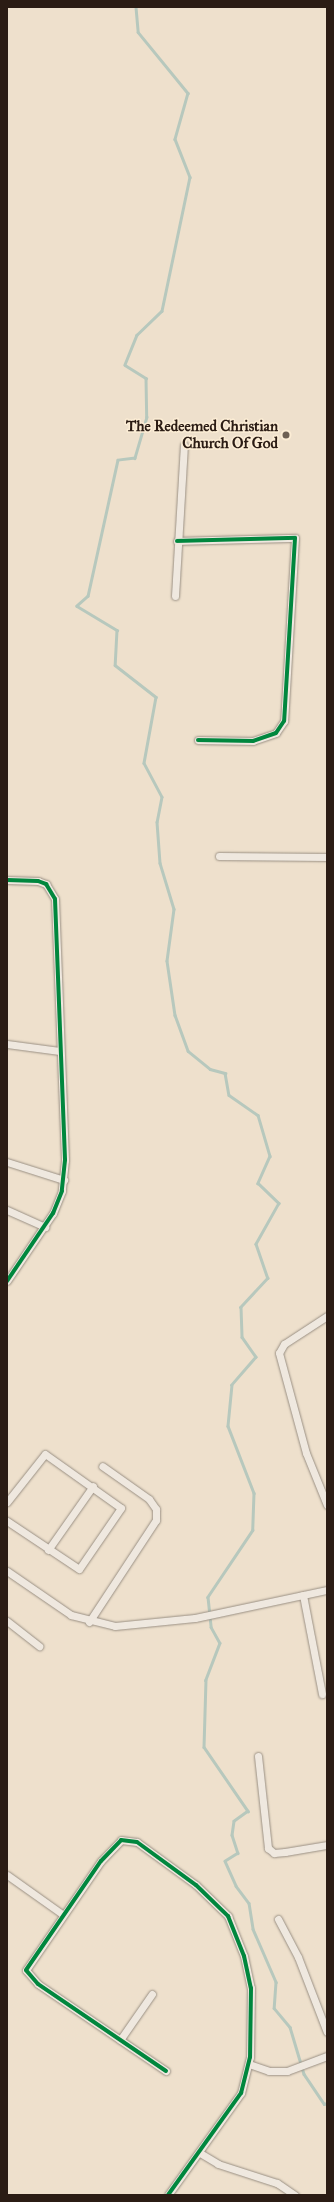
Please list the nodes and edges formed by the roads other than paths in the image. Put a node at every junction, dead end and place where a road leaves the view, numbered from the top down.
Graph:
1 (184, 446) dead end
2 (177, 541) junction
3 (175, 596) dead end
4 (198, 740) dead end
5 (219, 856) dead end
6 (327, 857) edge
7 (7, 880) edge
8 (7, 1044) edge
9 (60, 1050) junction
10 (7, 1162) edge
11 (64, 1180) junction
12 (7, 1210) edge
13 (45, 1227) junction
14 (7, 1281) edge
15 (327, 1316) edge
16 (102, 1466) dead end
17 (93, 1486) junction
18 (7, 1502) edge
19 (327, 1506) edge
20 (7, 1521) edge
21 (48, 1550) junction
22 (7, 1571) edge
23 (327, 1590) edge
24 (303, 1595) junction
25 (7, 1622) edge
26 (89, 1622) junction
27 (39, 1646) dead end
28 (322, 1694) dead end
29 (258, 1756) dead end
30 (327, 1845) edge
31 (7, 1875) edge
32 (62, 1914) junction
33 (278, 1919) dead end
34 (152, 1994) dead end
35 (327, 2032) edge
36 (120, 2040) junction
37 (327, 2056) edge
38 (249, 2064) junction
39 (166, 2071) dead end
40 (200, 2152) junction
41 (168, 2195) edge
42 (295, 2195) edge

1 - 2 street
2 - 3 street
2 - 4 street
5 - 6 street
7 - 9 street
8 - 9 street
9 - 11 street
10 - 11 street
11 - 13 street
12 - 13 street
13 - 14 street
15 - 19 street
16 - 26 street
17 - 18 street
17 - 21 street
17 - 21 street
20 - 21 street
22 - 26 street
23 - 24 street
24 - 26 street
24 - 28 street
25 - 27 street
29 - 30 street
31 - 32 street
32 - 36 street
32 - 38 street
33 - 35 street
34 - 36 street
36 - 39 street
37 - 38 street
38 - 40 street
40 - 41 street
40 - 42 street

